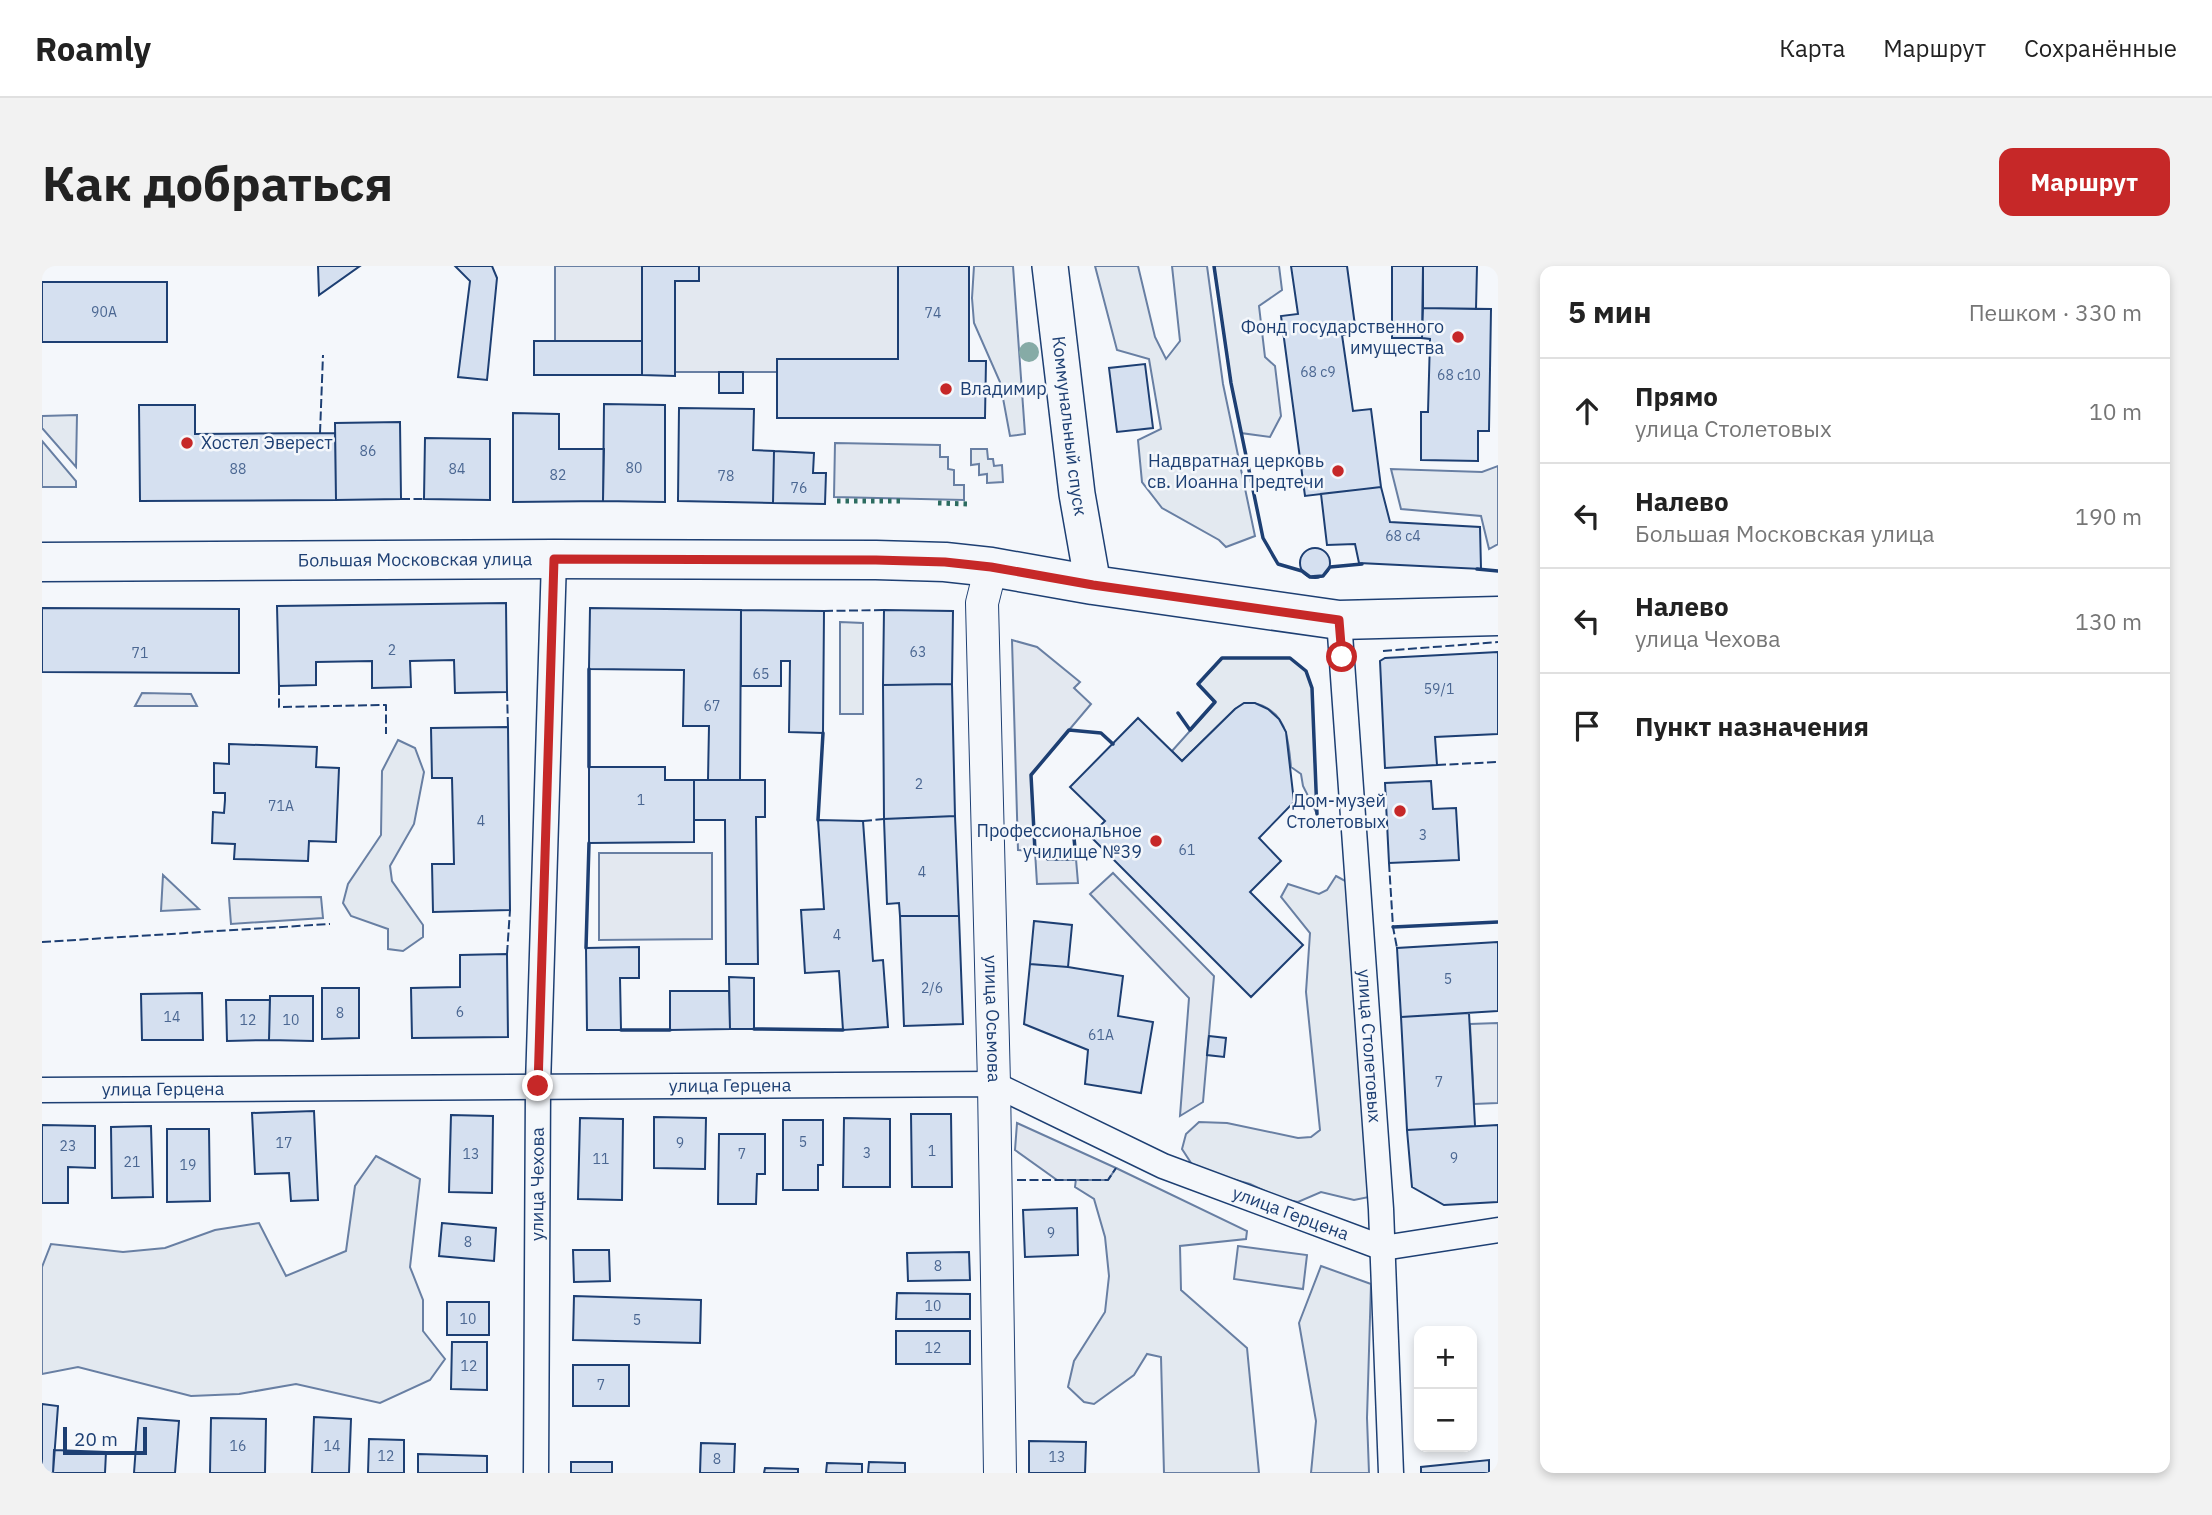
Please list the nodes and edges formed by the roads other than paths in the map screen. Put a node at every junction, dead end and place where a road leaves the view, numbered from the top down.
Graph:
1 (1050, 266) edge
2 (554, 559) junction
3 (42, 562) edge
4 (991, 567) junction
5 (1093, 585) junction
6 (1498, 616) edge
7 (1339, 620) junction
8 (994, 1084) junction
9 (538, 1086) junction
10 (42, 1090) edge
11 (1498, 1230) edge
12 (1383, 1248) junction
13 (536, 1473) edge
14 (1000, 1473) edge
15 (1391, 1473) edge

1 - 5 main road, Коммунальный спуск
2 - 3 main road, Большая Московская улица
2 - 4 main road, Большая Московская улица
2 - 9 street, улица Чехова
4 - 5 main road, Большая Московская улица
4 - 8 street, улица Осьмова
5 - 7 main road, Большая Московская улица
6 - 7 main road, Большая Московская улица
7 - 12 street, улица Столетовых
8 - 9 street, улица Герцена
8 - 12 street, улица Герцена
8 - 14 street, улица Осьмова
9 - 10 street, улица Герцена
9 - 13 street, улица Чехова
11 - 12 street
12 - 15 street, улица Столетовых

